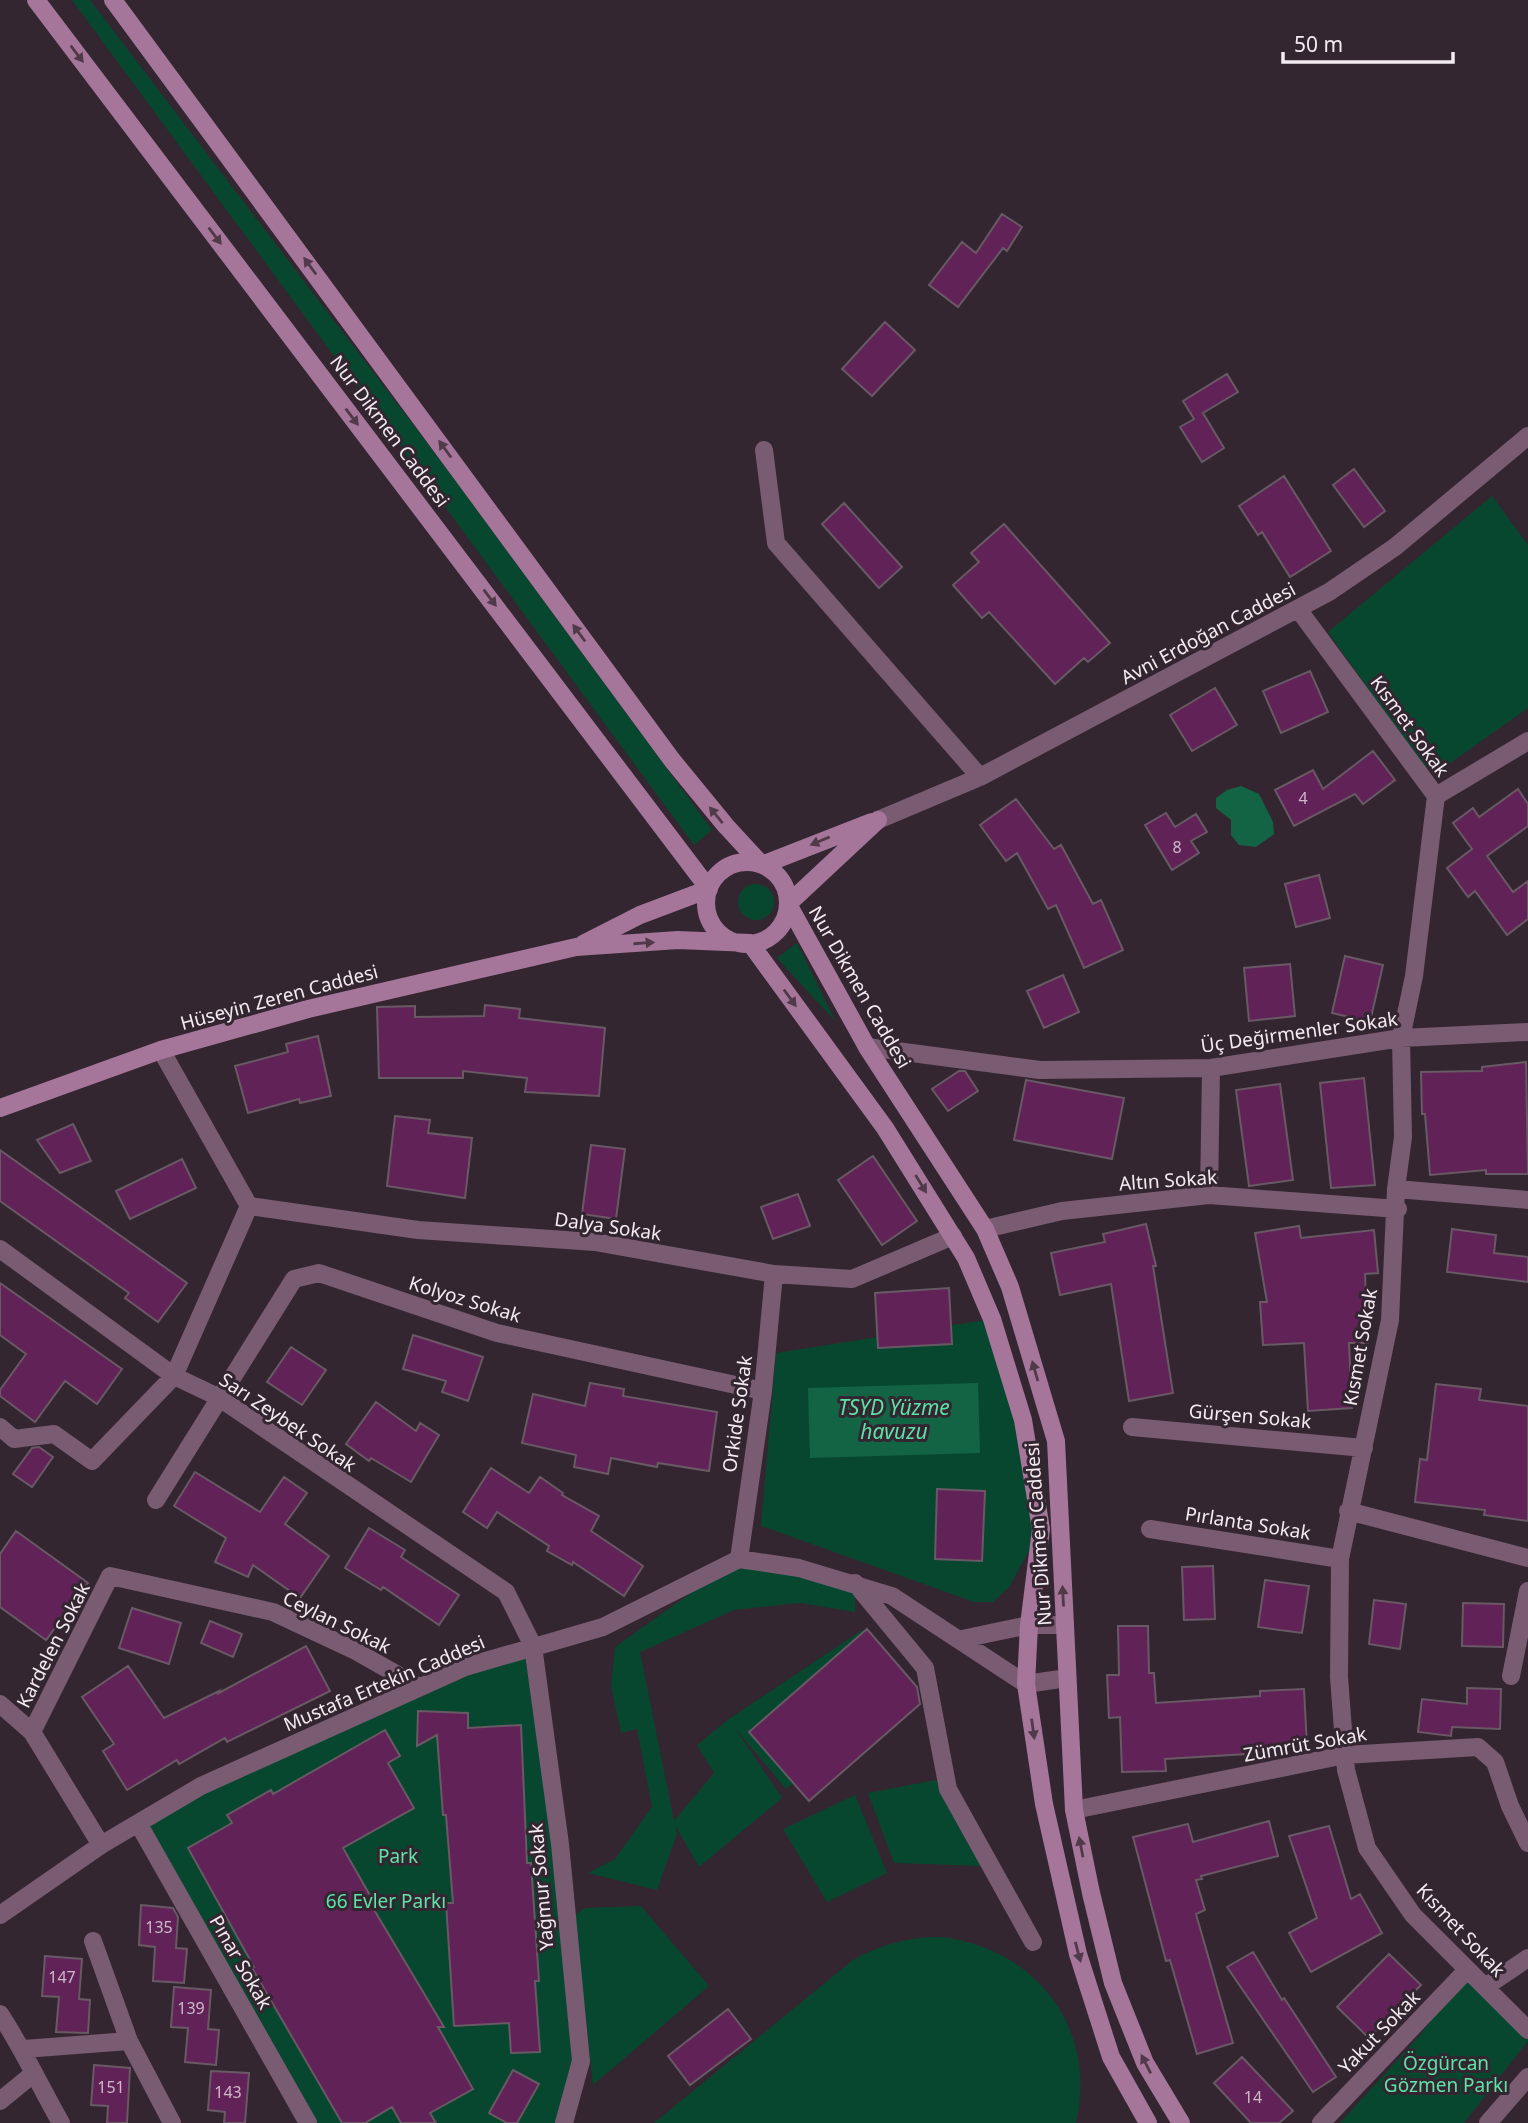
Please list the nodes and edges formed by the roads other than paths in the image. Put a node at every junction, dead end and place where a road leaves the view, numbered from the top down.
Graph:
1 (36, 0) edge
2 (113, 0) edge
3 (1528, 436) edge
4 (764, 450) dead end
5 (1298, 609) junction
6 (1528, 741) edge
7 (981, 777) junction
8 (1436, 796) junction
9 (878, 820) junction
10 (762, 865) junction
11 (709, 889) junction
12 (789, 904) junction
13 (750, 943) junction
14 (576, 947) junction
15 (1528, 1031) edge
16 (1401, 1038) junction
17 (867, 1047) junction
18 (161, 1050) junction
19 (1211, 1068) junction
20 (0, 1108) edge
21 (1396, 1189) junction
22 (1209, 1195) junction
23 (1528, 1200) edge
24 (249, 1206) junction
25 (1398, 1209) junction
26 (985, 1229) junction
27 (953, 1236) junction
28 (0, 1249) edge
29 (774, 1274) junction
30 (174, 1376) junction
31 (763, 1391) junction
32 (218, 1398) junction
33 (0, 1427) edge
34 (1132, 1427) dead end
35 (1364, 1448) junction
36 (156, 1500) dead end
37 (1348, 1511) junction
38 (1150, 1529) dead end
39 (1528, 1558) edge
40 (739, 1559) junction
41 (1340, 1559) junction
42 (110, 1576) joint
43 (855, 1583) junction
44 (1528, 1591) edge
45 (1029, 1625) junction
46 (1065, 1625) junction
47 (962, 1639) junction
48 (533, 1646) junction
49 (1511, 1676) dead end
50 (1067, 1678) junction
51 (1026, 1684) junction
52 (419, 1687) junction
53 (0, 1704) edge
54 (32, 1732) junction
55 (1345, 1755) junction
56 (1074, 1810) junction
57 (138, 1823) junction
58 (1528, 1843) edge
59 (101, 1845) junction
60 (0, 1915) edge
61 (93, 1941) dead end
62 (1033, 1942) dead end
63 (1528, 1958) edge
64 (1467, 1970) junction
65 (1485, 1987) junction
66 (0, 2014) edge
67 (1528, 2030) edge
68 (129, 2040) junction
69 (23, 2049) junction
70 (33, 2074) junction
71 (1528, 2077) edge
72 (0, 2101) edge
73 (61, 2123) edge
74 (172, 2123) edge
75 (308, 2123) edge
76 (564, 2123) edge
77 (1149, 2123) edge
78 (1181, 2123) edge
79 (1321, 2123) edge
80 (1488, 2123) edge

1 -> 11 main road, Nur Dikmen Caddesi
10 -> 2 main road, Nur Dikmen Caddesi
3 - 5 street, Avni Erdoğan Caddesi
4 - 7 street
5 - 7 street, Avni Erdoğan Caddesi
5 - 8 street, Kısmet Sokak
6 - 8 street
7 - 9 street, Avni Erdoğan Caddesi
8 - 16 street, Kısmet Sokak
9 -> 10 main road
9 - 12 main road
10 - 11 main road
10 - 12 main road
11 - 13 main road
11 - 14 main road
12 - 13 main road
12 - 17 main road, Nur Dikmen Caddesi
14 -> 13 main road
13 -> 27 main road, Nur Dikmen Caddesi
14 - 18 main road, Hüseyin Zeren Caddesi
15 - 16 street, Üç Değirmenler Sokak
16 - 19 street, Üç Değirmenler Sokak
16 - 21 street, Kısmet Sokak
17 - 19 street, Üç Değirmenler Sokak
17 - 26 main road, Nur Dikmen Caddesi
18 - 20 main road, Hüseyin Zeren Caddesi
18 - 24 street
19 - 22 street
21 - 23 street
21 - 25 street, Kısmet Sokak
22 - 25 street, Altın Sokak
22 - 26 street, Altın Sokak
24 - 29 street, Dalya Sokak
24 - 30 street
25 - 35 street, Kısmet Sokak
46 -> 26 main road, Nur Dikmen Caddesi
27 - 29 street, Dalya Sokak
27 - 45 main road, Nur Dikmen Caddesi
28 - 30 street, Sarı Zeybek Sokak
29 - 31 street, Orkide Sokak
30 - 32 street, Sarı Zeybek Sokak
30 - 33 street
31 - 32 street, Kolyoz Sokak
31 - 40 street, Orkide Sokak
32 - 36 street
32 - 48 street, Sarı Zeybek Sokak
34 - 35 street, Gürşen Sokak
35 - 37 street, Kısmet Sokak
37 - 39 street
37 - 41 street, Kısmet Sokak
38 - 41 street, Pırlanta Sokak
40 - 43 street
40 - 48 street, Mustafa Ertekin Caddesi
41 - 55 street, Kısmet Sokak
42 - 52 street, Ceylan Sokak
42 - 54 street, Kardelen Sokak
43 - 47 street
43 - 62 street
44 - 49 street
45 - 46 street
45 - 47 street
45 - 51 main road, Nur Dikmen Caddesi
46 - 50 main road, Nur Dikmen Caddesi
47 - 51 street
48 - 52 street, Mustafa Ertekin Caddesi
48 - 76 street, Yağmur Sokak
50 - 51 street
50 - 56 main road, Nur Dikmen Caddesi
51 -> 77 main road, Nur Dikmen Caddesi
52 - 57 street, Mustafa Ertekin Caddesi
53 - 54 street
54 - 59 street
55 - 56 street, Zümrüt Sokak
55 - 58 street, Zümrüt Sokak
55 - 64 street, Kısmet Sokak
78 -> 56 main road, Nur Dikmen Caddesi
57 - 59 street, Mustafa Ertekin Caddesi
57 - 75 street, Pınar Sokak
59 - 60 street, Mustafa Ertekin Caddesi
61 - 68 street
63 - 65 street
64 - 65 street, Kısmet Sokak
64 - 79 street, Yakut Sokak
65 - 67 street, Kısmet Sokak
66 - 69 street
68 - 69 street
68 - 74 street
69 - 70 street
70 - 72 street
70 - 73 street
71 - 80 street

